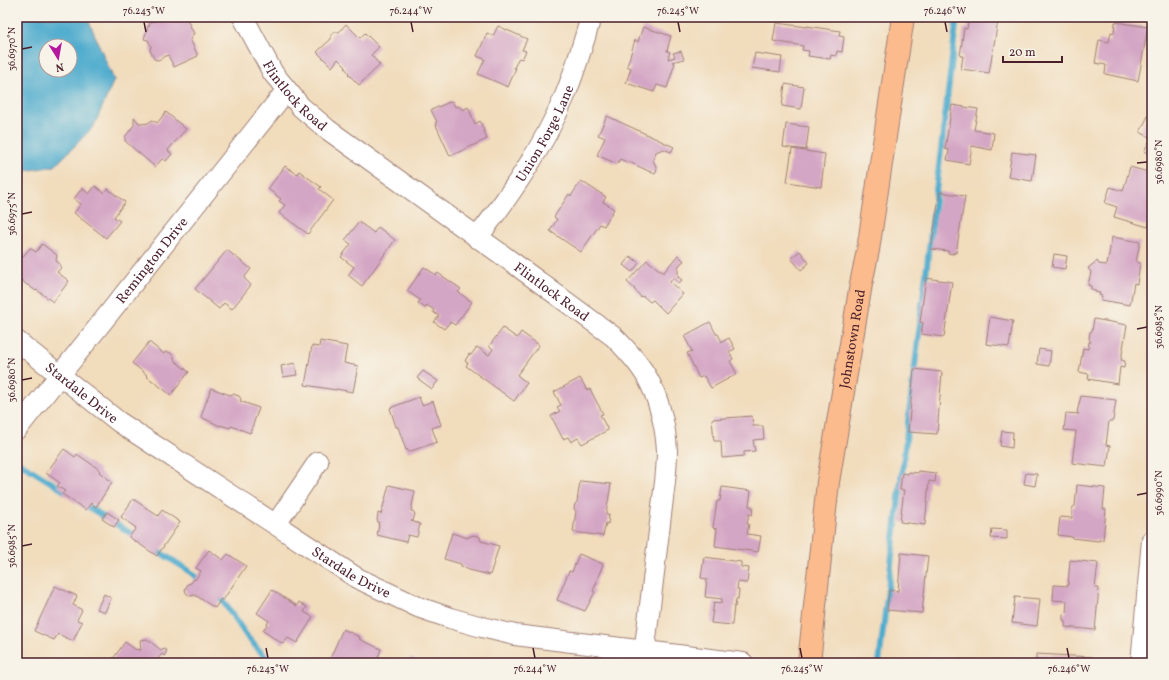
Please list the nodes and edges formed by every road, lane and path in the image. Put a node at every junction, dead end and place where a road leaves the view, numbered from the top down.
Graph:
1 (243, 17) edge
2 (591, 17) edge
3 (903, 17) edge
4 (286, 91) junction
5 (477, 238) junction
6 (17, 341) edge
7 (60, 375) junction
8 (17, 429) edge
9 (318, 462) dead end
10 (276, 524) junction
11 (1152, 540) edge
12 (644, 657) edge
13 (1145, 662) edge
14 (743, 663) edge
15 (809, 663) edge

1 - 4 street, Flintlock Road
2 - 5 street, Union Forge Lane
3 - 15 main road, Johnstown Road
4 - 5 street, Flintlock Road
4 - 7 street, Remington Drive
5 - 12 street, Flintlock Road
6 - 7 street, Stardale Drive
7 - 8 street, Remington Drive
7 - 10 street, Stardale Drive
9 - 10 street
10 - 12 street, Stardale Drive
11 - 13 street
12 - 14 street, Stardale Drive

